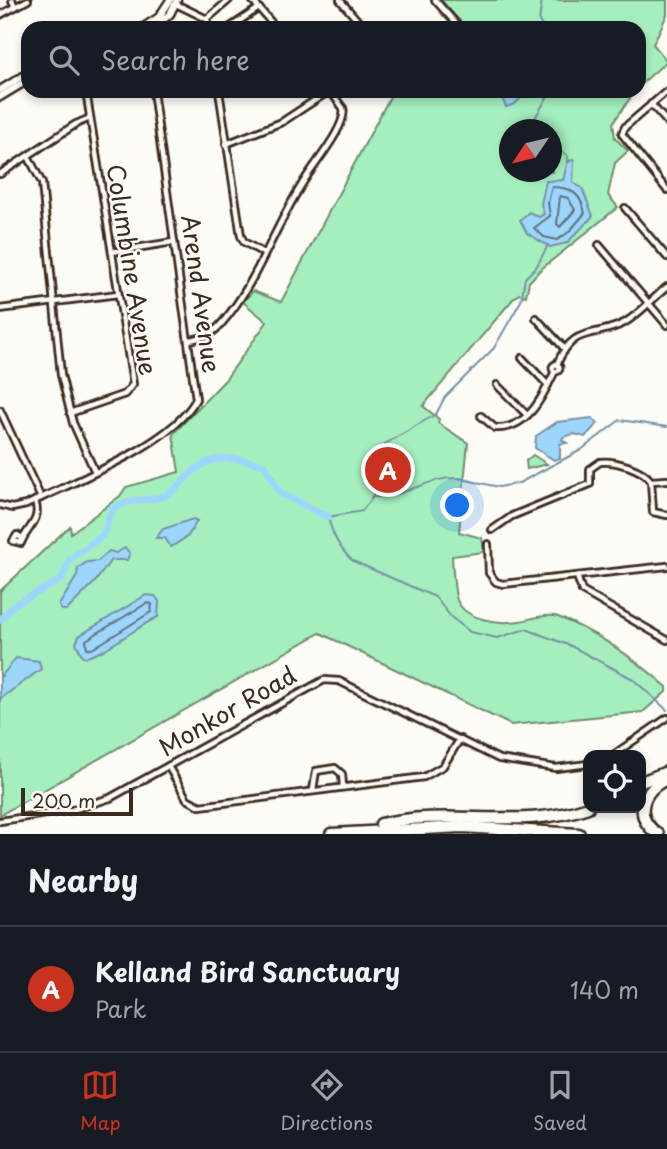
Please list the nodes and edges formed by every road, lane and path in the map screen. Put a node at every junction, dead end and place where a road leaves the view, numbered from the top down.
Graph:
1 (12, 0) edge
2 (28, 0) edge
3 (229, 0) edge
4 (252, 0) edge
5 (340, 0) edge
6 (435, 0) edge
7 (174, 1) edge
8 (15, 7) junction
9 (259, 8) junction
10 (0, 15) edge
11 (207, 19) joint
12 (153, 21) edge
13 (162, 21) edge
14 (240, 21) edge
15 (270, 21) edge
16 (358, 21) edge
17 (454, 21) edge
18 (21, 77) edge
19 (21, 84) edge
20 (0, 90) edge
21 (667, 91) edge
22 (0, 97) edge
23 (87, 98) edge
24 (154, 98) edge
25 (220, 98) edge
26 (318, 98) edge
27 (335, 98) edge
28 (652, 104) junction
29 (90, 118) junction
30 (667, 122) edge
31 (226, 144) junction
32 (29, 158) junction
33 (0, 174) edge
34 (667, 190) edge
35 (625, 208) dead end
36 (173, 242) junction
37 (599, 245) dead end
38 (112, 252) junction
39 (263, 254) junction
40 (667, 257) edge
41 (667, 287) edge
42 (118, 294) junction
43 (53, 302) junction
44 (648, 302) junction
45 (0, 309) edge
46 (536, 318) dead end
47 (667, 325) edge
48 (189, 340) junction
49 (564, 348) junction
50 (522, 358) dead end
51 (497, 385) dead end
52 (548, 385) junction
53 (0, 410) edge
54 (70, 412) junction
55 (527, 415) junction
56 (481, 416) dead end
57 (95, 472) junction
58 (667, 480) edge
59 (652, 481) junction
60 (38, 499) junction
61 (0, 505) edge
62 (667, 515) edge
63 (492, 530) dead end
64 (22, 538) dead end
65 (488, 544) dead end
66 (667, 566) edge
67 (577, 576) junction
68 (667, 640) edge
69 (667, 718) edge
70 (460, 739) junction
71 (620, 750) edge
72 (583, 765) edge
73 (168, 766) junction
74 (667, 772) edge
75 (667, 779) edge
76 (646, 780) edge
77 (343, 787) junction
78 (313, 790) junction
79 (583, 808) edge
80 (0, 821) edge
81 (366, 830) junction
82 (331, 834) edge
83 (579, 834) edge
84 (658, 834) edge

1 - 8 street
2 - 8 street
3 - 11 street
4 - 9 street
5 - 16 street
6 - 17 street
7 - 11 street
7 - 12 main road
7 - 13 main road
8 - 10 street
9 - 14 street
9 - 15 street
18 - 20 main road
19 - 22 main road
21 - 28 street
23 - 29 street, Columbine Avenue
24 - 36 street, Arend Avenue
25 - 31 street
26 - 31 street
27 - 39 street
28 - 30 street
28 - 34 street
29 - 32 street
29 - 38 street, Columbine Avenue
31 - 39 street
32 - 33 street
32 - 43 street
35 - 40 street
36 - 38 street
36 - 48 street, Arend Avenue
37 - 44 street
38 - 42 street, Columbine Avenue
39 - 48 street
41 - 44 street
42 - 43 street
42 - 54 street, Columbine Avenue
43 - 45 street
43 - 54 street
44 - 47 street
44 - 49 street
46 - 49 street
48 - 57 street, Arend Avenue
49 - 52 street
50 - 52 street
51 - 55 street
52 - 55 street
53 - 60 street
54 - 57 street
55 - 56 street
57 - 60 street, Arend Avenue
58 - 59 street
59 - 62 street
59 - 63 street
60 - 61 street, Arend Avenue
60 - 64 street
65 - 67 street
66 - 67 street
67 - 68 street
69 - 71 street
70 - 72 street, Monkor Road
70 - 73 street, Monkor Road
70 - 77 street
73 - 78 street
73 - 80 street, Monkor Road
74 - 76 highway
75 - 84 highway
77 - 78 street
77 - 78 street
79 - 81 highway
81 - 82 highway
81 - 83 highway

